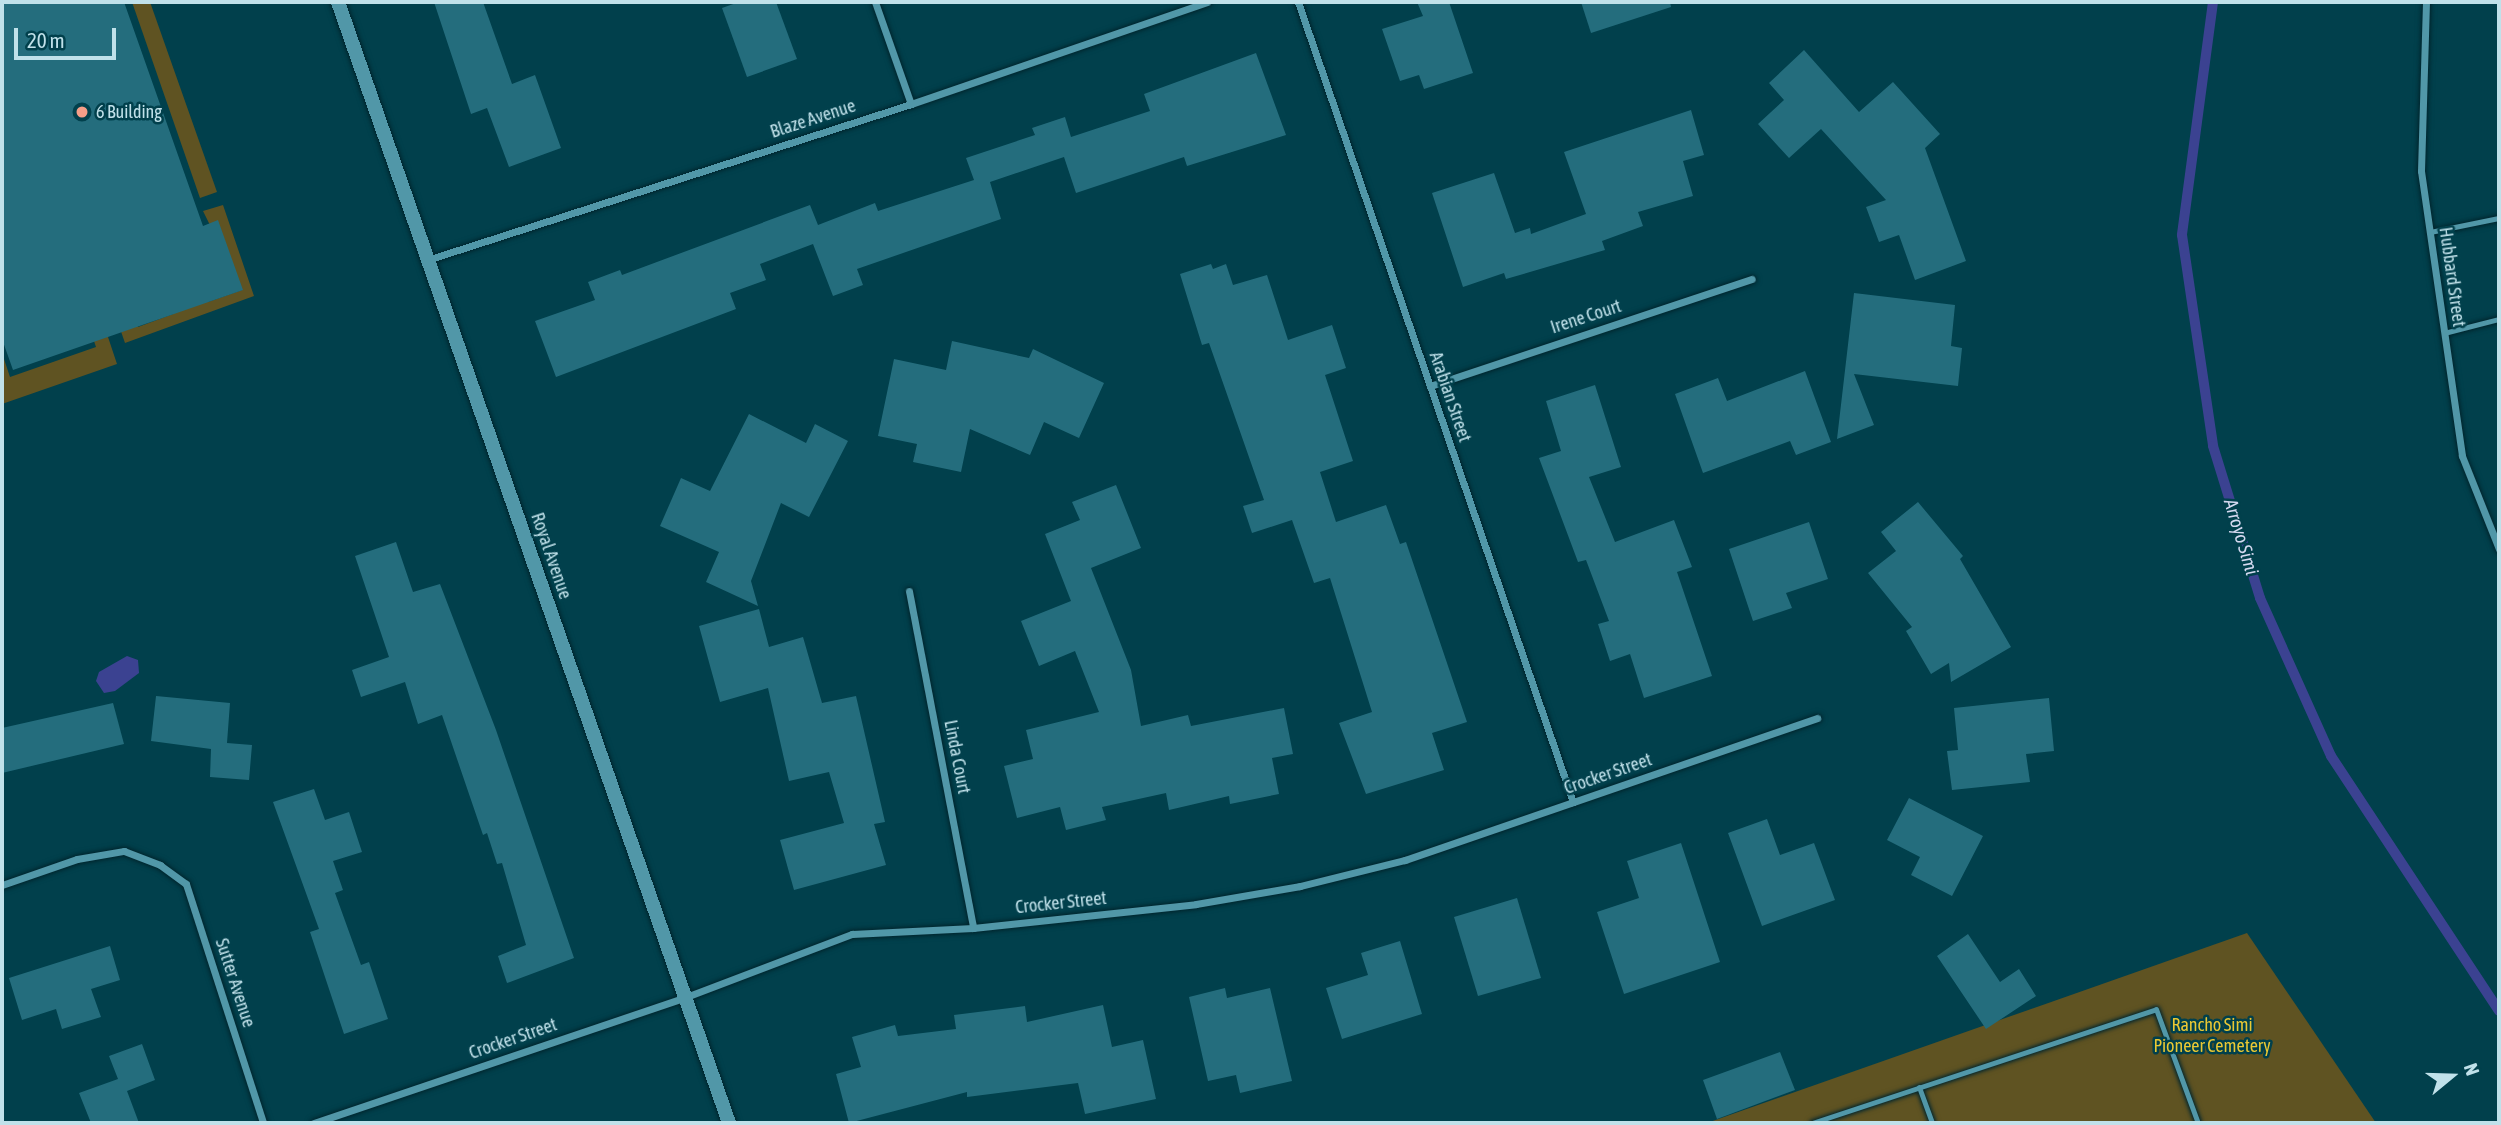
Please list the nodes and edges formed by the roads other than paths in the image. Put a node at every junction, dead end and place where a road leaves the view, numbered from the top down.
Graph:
1 (338, 2) edge
2 (875, 2) edge
3 (1207, 2) edge
4 (1298, 2) edge
5 (2426, 2) edge
6 (911, 104) junction
7 (2499, 218) edge
8 (2430, 232) junction
9 (426, 260) junction
10 (1752, 279) dead end
11 (2499, 319) edge
12 (2444, 333) junction
13 (1430, 386) junction
14 (2499, 549) edge
15 (909, 591) dead end
16 (1817, 719) dead end
17 (1573, 802) junction
18 (2, 886) edge
19 (973, 928) junction
20 (686, 997) junction
21 (1919, 1087) junction
22 (263, 1123) edge
23 (314, 1123) edge
24 (729, 1123) edge
25 (1812, 1123) edge
26 (1932, 1123) edge
27 (2198, 1123) edge

1 - 9 main road, Royal Avenue
2 - 6 street
3 - 6 street, Blaze Avenue
4 - 13 street, Arabian Street
5 - 8 street, Hubbard Street
6 - 9 street, Blaze Avenue
7 - 8 lane
8 - 12 street, Hubbard Street
9 - 20 main road, Royal Avenue
10 - 13 street, Irene Court
11 - 12 lane
12 - 14 street, Hubbard Street
13 - 17 street, Arabian Street
15 - 19 street, Linda Court
16 - 17 street, Crocker Street
17 - 19 street, Crocker Street
18 - 22 street, Sutter Avenue
19 - 20 street, Crocker Street
20 - 23 street, Crocker Street
20 - 24 main road, Royal Avenue
21 - 25 lane
21 - 26 lane
21 - 27 lane

